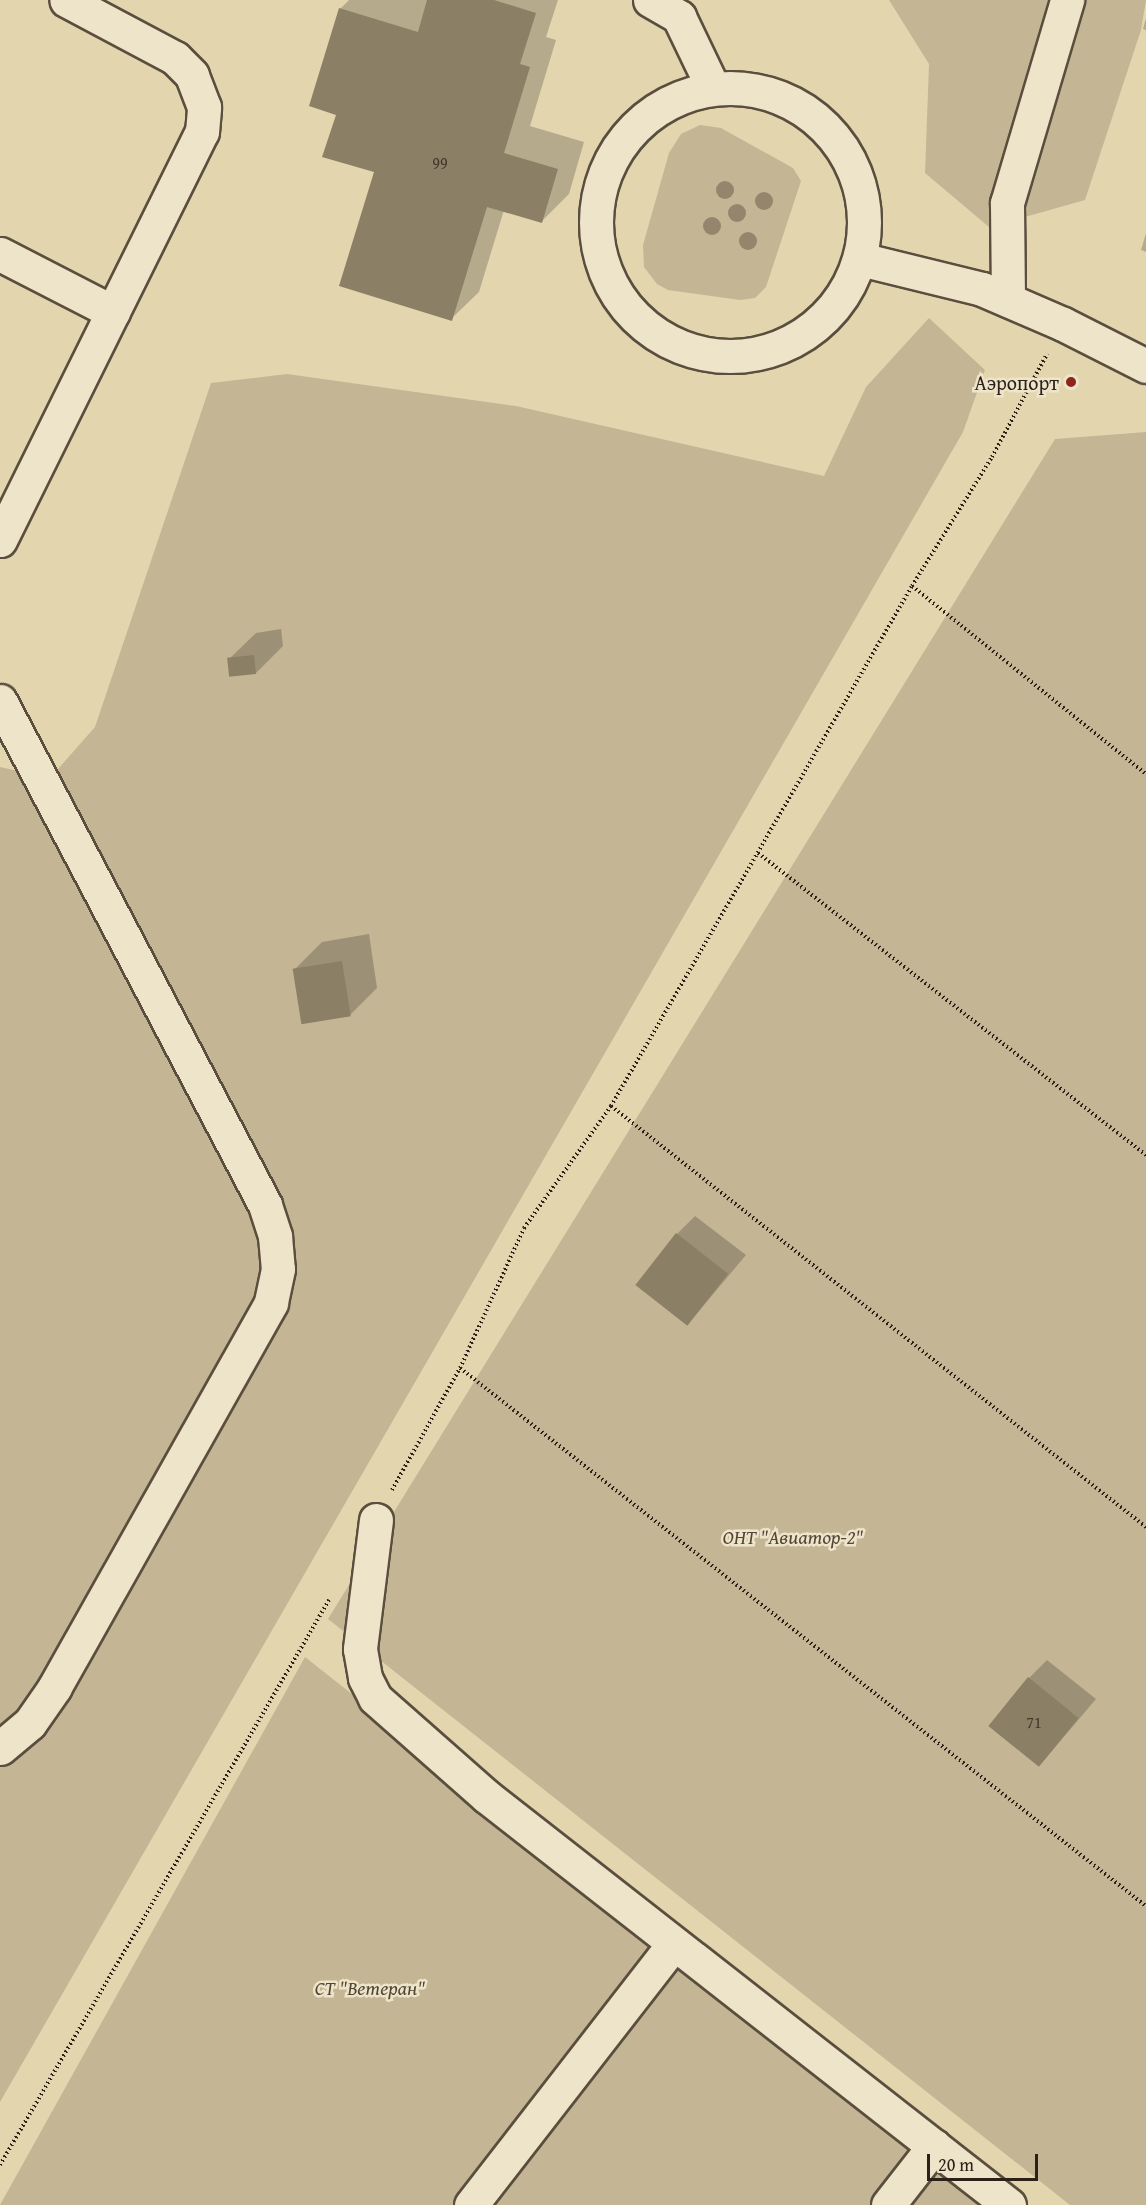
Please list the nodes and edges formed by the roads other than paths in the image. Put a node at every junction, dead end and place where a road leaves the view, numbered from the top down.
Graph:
1 (66, 0) edge
2 (650, 0) edge
3 (1067, 0) edge
4 (713, 88) junction
5 (0, 254) edge
6 (860, 259) junction
7 (1008, 300) junction
8 (113, 312) junction
9 (1146, 366) edge
10 (5, 519) edge
11 (0, 700) edge
12 (376, 1520) road end
13 (0, 1748) edge
14 (673, 1945) junction
15 (934, 2146) junction
16 (471, 2205) edge
17 (888, 2205) edge
18 (1009, 2205) edge

1 - 8 street
2 - 4 street
3 - 7 street
4 - 6 street
4 - 6 street
5 - 8 street
6 - 7 street
7 - 9 street
8 - 10 street
11 - 13 street
12 - 14 street
14 - 15 street
14 - 16 street
15 - 17 street
15 - 18 street

